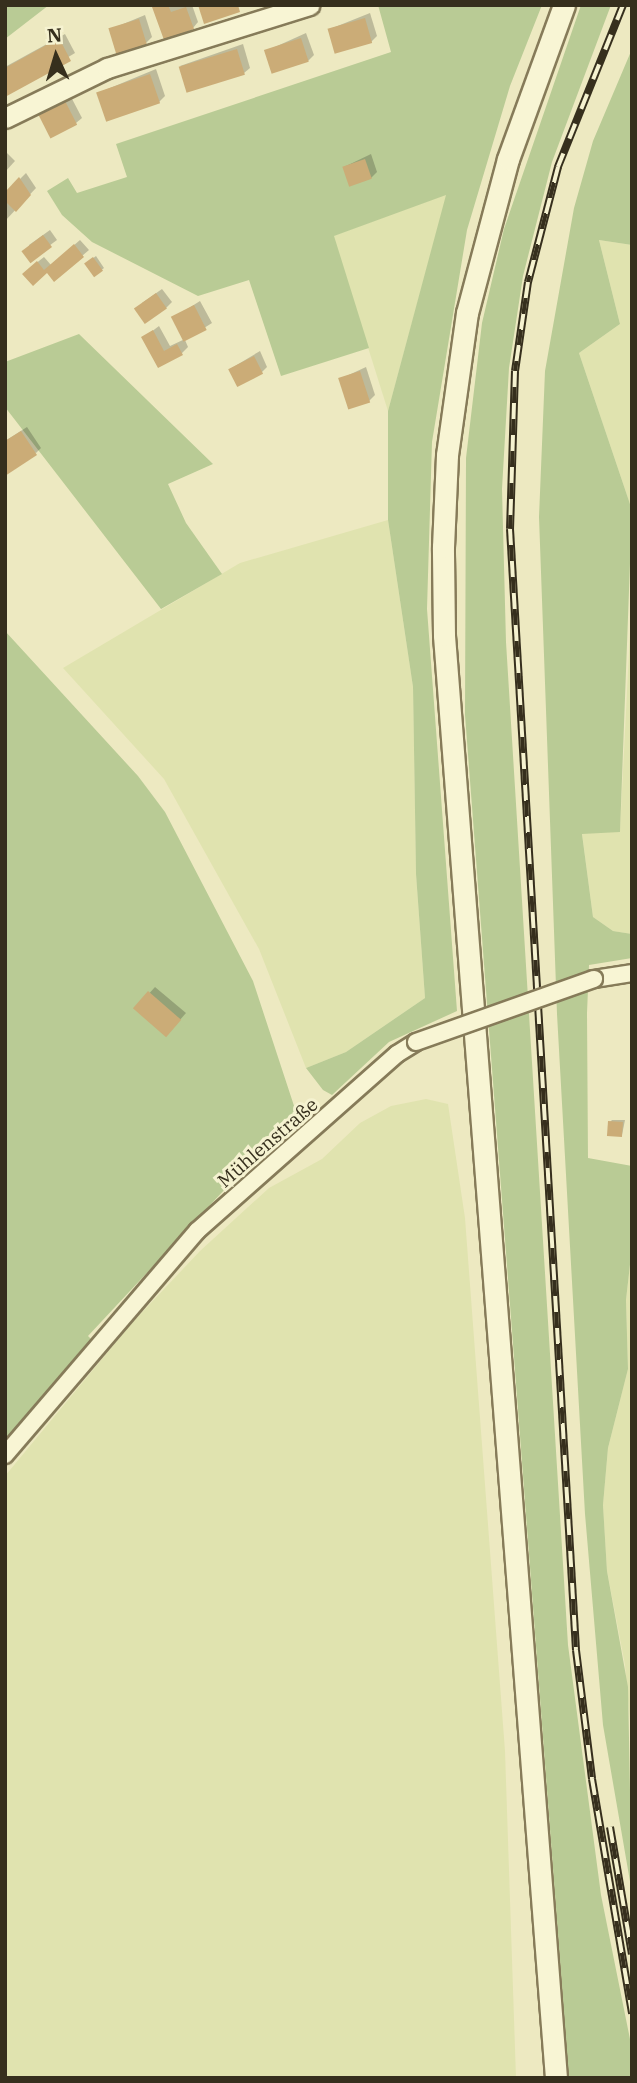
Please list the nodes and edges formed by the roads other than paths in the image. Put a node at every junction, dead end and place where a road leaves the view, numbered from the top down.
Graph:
1 (309, 5) edge
2 (564, 5) edge
3 (5, 118) edge
4 (632, 973) edge
5 (5, 1455) edge
6 (556, 2078) edge

1 - 3 street
2 - 6 main road
4 - 5 street, Mühlenstraße, bridge

